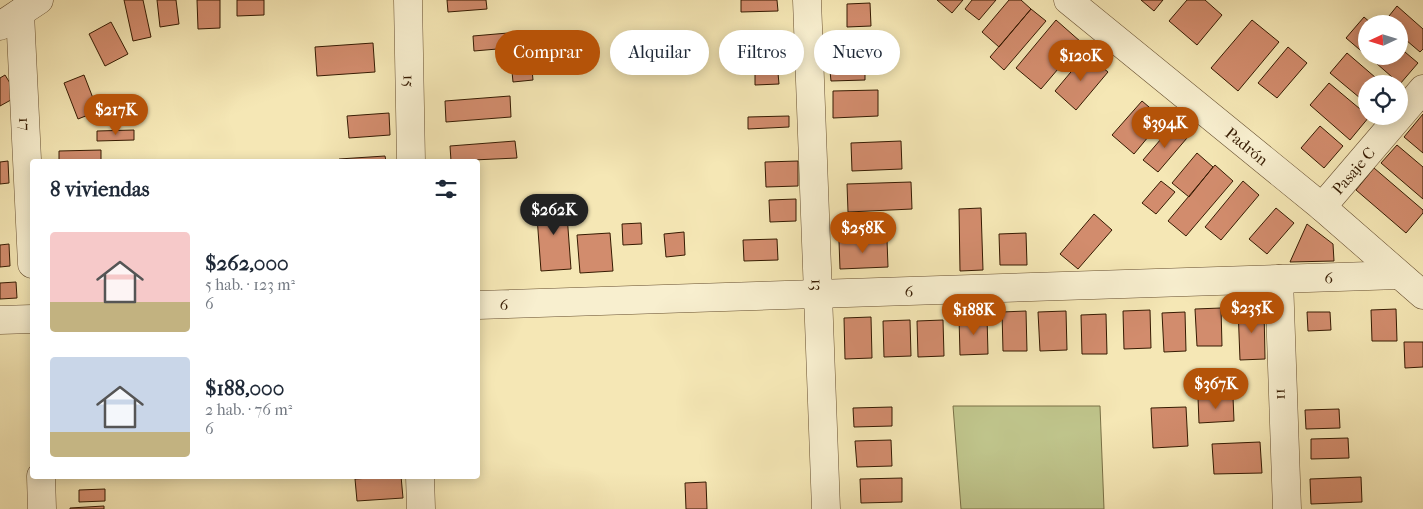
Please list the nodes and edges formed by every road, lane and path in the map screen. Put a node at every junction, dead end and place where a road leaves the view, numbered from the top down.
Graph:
1 (408, 0) edge
2 (806, 0) edge
3 (1068, 0) edge
4 (20, 13) edge
5 (1423, 89) edge
6 (411, 159) edge
7 (1322, 207) junction
8 (30, 222) edge
9 (1400, 275) junction
10 (1278, 279) junction
11 (818, 294) junction
12 (1423, 295) edge
13 (480, 305) edge
14 (30, 319) edge
15 (0, 320) edge
16 (41, 479) edge
17 (420, 479) edge
18 (42, 509) edge
19 (421, 509) edge
20 (826, 509) edge
21 (1287, 509) edge

1 - 6 street, 15
2 - 11 street, 13
3 - 7 street, Padrón
4 - 8 street, 17
5 - 7 street, Pasaje C
7 - 9 street, Padrón
9 - 10 street, 6
9 - 12 street, Padrón
10 - 11 street, 6
10 - 21 street, 11
11 - 13 street, 6
11 - 20 street, 13
14 - 15 street
16 - 18 street
17 - 19 street

